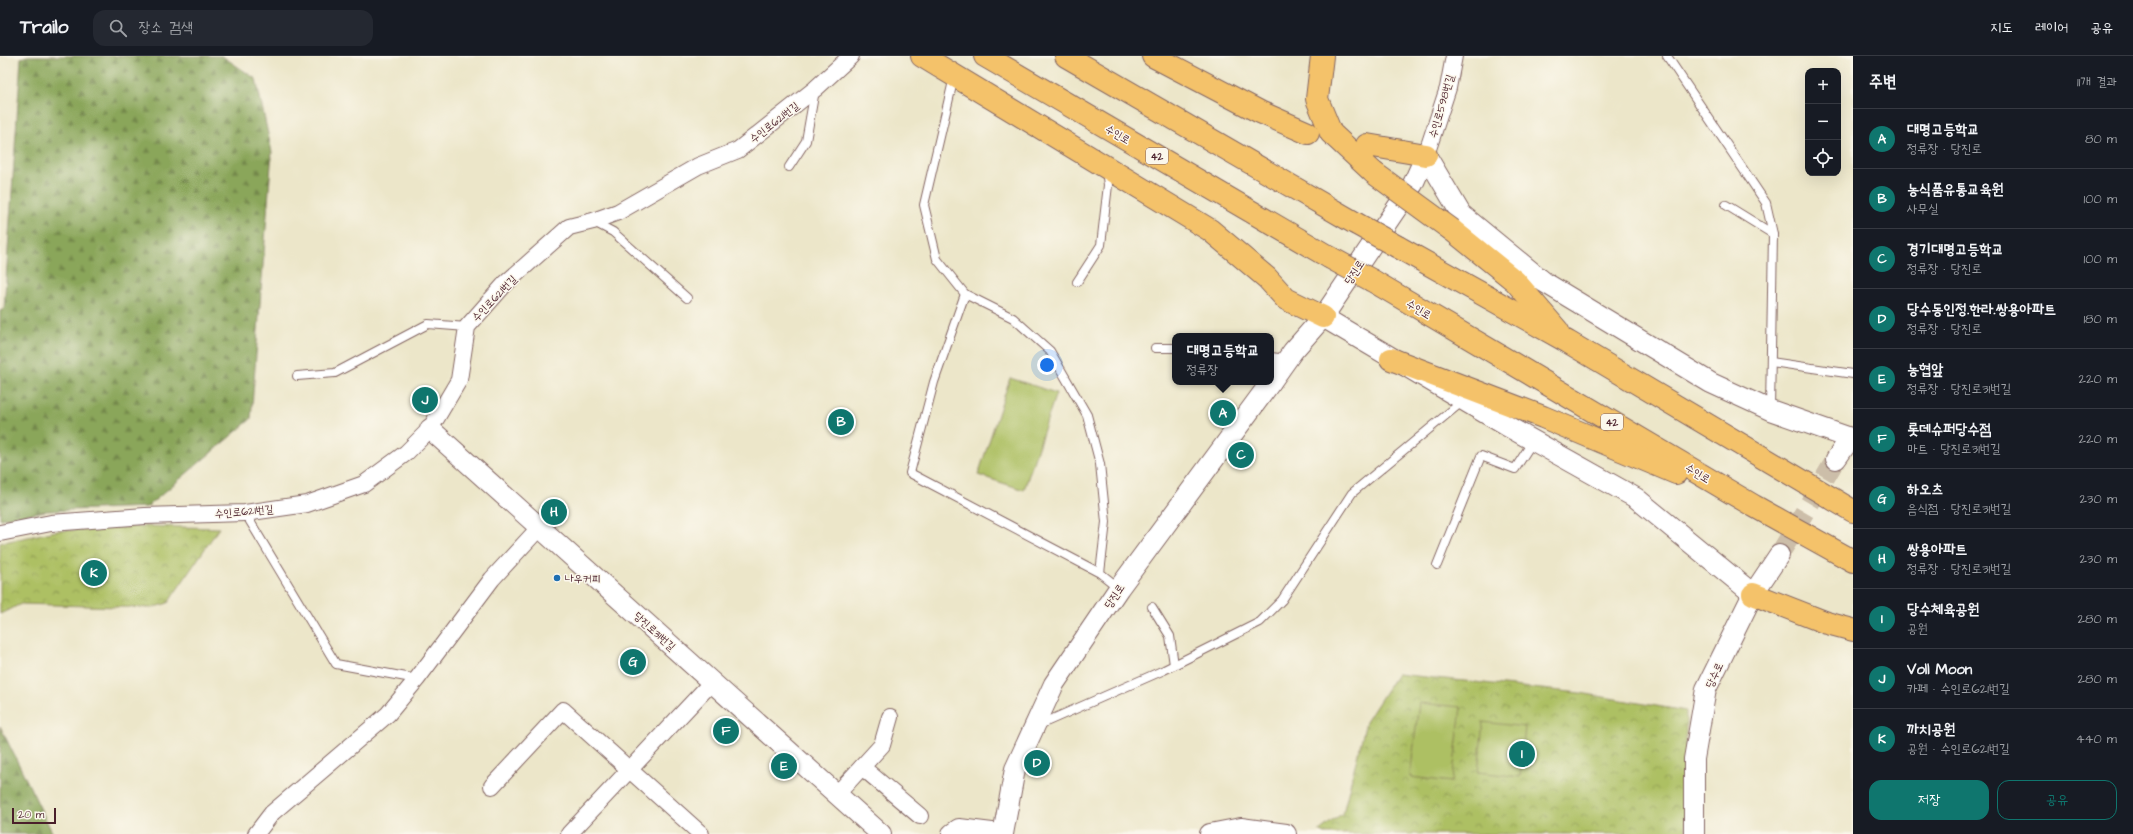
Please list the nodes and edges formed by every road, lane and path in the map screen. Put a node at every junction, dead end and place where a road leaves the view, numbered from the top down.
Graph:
1 (851, 56) edge
2 (922, 56) edge
3 (985, 56) edge
4 (1066, 56) edge
5 (1153, 56) edge
6 (1322, 56) edge
7 (1454, 56) edge
8 (1667, 56) edge
9 (955, 76) junction
10 (815, 89) junction
11 (1308, 133) dead end
12 (1367, 145) dead end
13 (1426, 155) junction
14 (789, 167) dead end
15 (1106, 167) junction
16 (1726, 205) dead end
17 (593, 221) junction
18 (1773, 234) junction
19 (1077, 282) dead end
20 (965, 294) junction
21 (688, 298) dead end
22 (1323, 317) junction
23 (467, 326) junction
24 (1568, 342) junction
25 (1154, 348) dead end
26 (1172, 348) edge
27 (1279, 358) edge
28 (1391, 359) junction
29 (1771, 362) junction
30 (1274, 373) edge
31 (1853, 374) edge
32 (297, 376) dead end
33 (1269, 385) edge
34 (1463, 401) junction
35 (1770, 410) junction
36 (430, 429) junction
37 (1852, 439) edge
38 (1533, 440) junction
39 (1836, 459) tunnel mouth
40 (1754, 506) junction
41 (1853, 511) edge
42 (246, 513) junction
43 (539, 528) junction
44 (0, 533) edge
45 (1779, 555) tunnel mouth
46 (1853, 561) edge
47 (1437, 565) dead end
48 (1100, 573) junction
49 (1119, 588) junction
50 (1753, 594) junction
51 (1152, 607) dead end
52 (1853, 630) edge
53 (1174, 665) junction
54 (417, 679) junction
55 (712, 682) junction
56 (890, 717) dead end
57 (1035, 727) junction
58 (862, 767) junction
59 (629, 770) junction
60 (492, 786) dead end
61 (837, 794) junction
62 (920, 816) dead end
63 (256, 834) edge
64 (569, 834) edge
65 (701, 834) edge
66 (881, 834) edge
67 (952, 834) edge
68 (1000, 834) edge
69 (1003, 834) edge
70 (1210, 834) edge
71 (1286, 834) edge
72 (1694, 834) edge

1 - 10 street, 수인로621번길
2 - 9 highway
3 - 40 highway, 수인로 / 42, bridge
4 - 24 highway, bridge
5 - 11 highway
6 - 24 highway, bridge
7 - 13 street, 수인로598번길
8 - 18 lane
9 - 15 highway
9 - 20 lane
10 - 14 lane
10 - 17 street, 수인로621번길
12 - 13 highway
13 - 22 street, 당진로
13 - 35 street
15 - 19 lane
15 - 22 highway
16 - 18 lane
17 - 21 lane
17 - 23 street, 수인로621번길
18 - 29 lane
20 - 48 lane
20 - 48 lane
22 - 27 street, 당진로
22 - 28 street
23 - 32 lane
23 - 36 street, 수인로621번길
24 - 41 highway
25 - 26 lane
27 - 30 street, 당진로
28 - 34 street
28 - 40 highway
29 - 31 lane
29 - 35 lane
33 - 49 street, 당진로
34 - 38 street
34 - 53 lane
35 - 37 street
36 - 42 street, 수인로621번길
36 - 43 street, 당진로31번길
37 - 39 street
38 - 47 lane
38 - 50 street
40 - 46 highway, 수인로 / 42
42 - 44 street, 수인로621번길
42 - 54 lane
43 - 54 street
43 - 55 street, 당진로31번길
45 - 50 street, 당수로
48 - 49 lane
49 - 57 street, 당진로
50 - 52 highway
50 - 72 street, 당수로
51 - 53 lane
53 - 57 lane
54 - 63 street
55 - 59 street
55 - 61 street, 당진로31번길
56 - 58 street
57 - 69 street, 당진로
58 - 61 street
58 - 62 street
59 - 60 street
59 - 64 street
59 - 65 street
61 - 66 street, 당진로31번길
67 - 68 street
70 - 71 street

